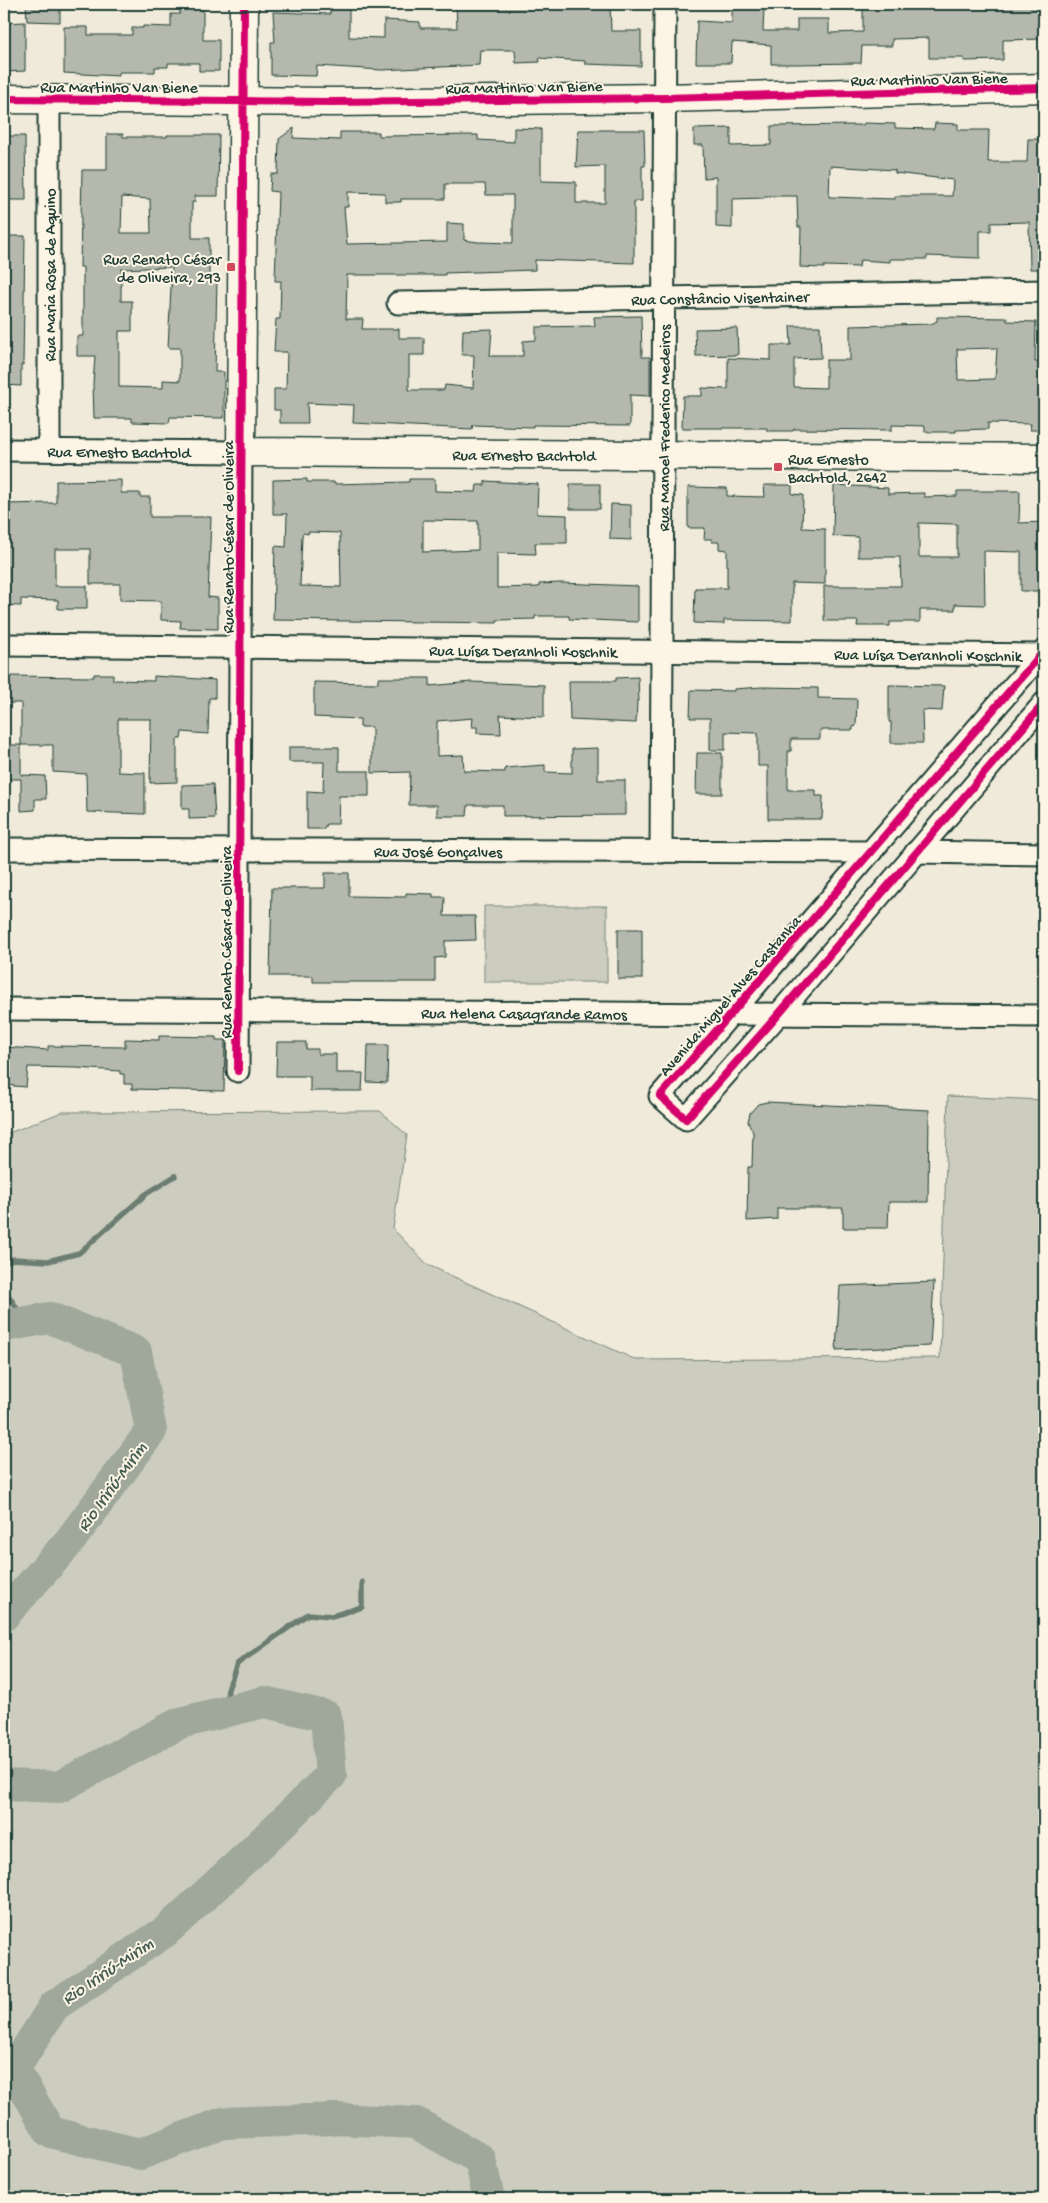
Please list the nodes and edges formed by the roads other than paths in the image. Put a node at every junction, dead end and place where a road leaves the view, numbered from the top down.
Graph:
1 (244, 4) edge
2 (664, 4) edge
3 (1044, 88) edge
4 (664, 98) junction
5 (4, 99) edge
6 (49, 100) junction
7 (243, 101) junction
8 (1044, 291) edge
9 (664, 298) junction
10 (398, 303) dead end
11 (4, 450) edge
12 (49, 450) junction
13 (241, 452) junction
14 (663, 455) junction
15 (1044, 458) edge
16 (4, 645) edge
17 (240, 647) junction
18 (662, 651) junction
19 (1042, 653) edge
20 (1044, 703) edge
21 (4, 849) edge
22 (239, 850) junction
23 (661, 852) junction
24 (871, 852) junction
25 (916, 852) junction
26 (1044, 854) edge
27 (4, 1009) edge
28 (238, 1011) junction
29 (731, 1014) junction
30 (778, 1015) junction
31 (1044, 1016) edge
32 (238, 1071) dead end

1 - 7 street, Rua Renato César de Oliveira
2 - 4 street, Rua Manoel Frederico Medeiros
3 - 4 street, Rua Martinho Van Biene
4 - 7 street, Rua Martinho Van Biene
4 - 9 street, Rua Manoel Frederico Medeiros
5 - 6 street, Rua Martinho Van Biene
6 - 7 street, Rua Martinho Van Biene
6 - 12 street, Rua Maria Rosa de Aquino
7 - 13 street, Rua Renato César de Oliveira
8 - 9 street, Rua Constâncio Visentainer
9 - 10 street, Rua Constâncio Visentainer
9 - 14 street, Rua Manoel Frederico Medeiros
11 - 12 street, Rua Ernesto Bachtold
12 - 13 street, Rua Ernesto Bachtold
13 - 14 street, Rua Ernesto Bachtold
13 - 17 street, Rua Renato César de Oliveira
14 - 15 street, Rua Ernesto Bachtold
14 - 18 street, Rua Manoel Frederico Medeiros
16 - 17 street, Rua Luísa Deranholi Koschnik
17 - 18 street, Rua Luísa Deranholi Koschnik
17 - 22 street, Rua Renato César de Oliveira
18 - 19 street, Rua Luísa Deranholi Koschnik
18 - 23 street, Rua Manoel Frederico Medeiros
19 - 24 street, Avenida Miguel Alves Castanha
20 - 25 street, Avenida Miguel Alves Castanha
21 - 22 street, Rua José Gonçalves
22 - 23 street, Rua José Gonçalves
22 - 28 street, Rua Renato César de Oliveira
23 - 24 street, Rua José Gonçalves
24 - 29 street, Avenida Miguel Alves Castanha
25 - 26 street
25 - 30 street, Avenida Miguel Alves Castanha
27 - 28 street, Rua Helena Casagrande Ramos
28 - 29 street, Rua Helena Casagrande Ramos
28 - 32 street, Rua Renato César de Oliveira
29 - 30 street, Rua Helena Casagrande Ramos
29 - 30 street, Avenida Miguel Alves Castanha
30 - 31 street, Rua Helena Casagrande Ramos

